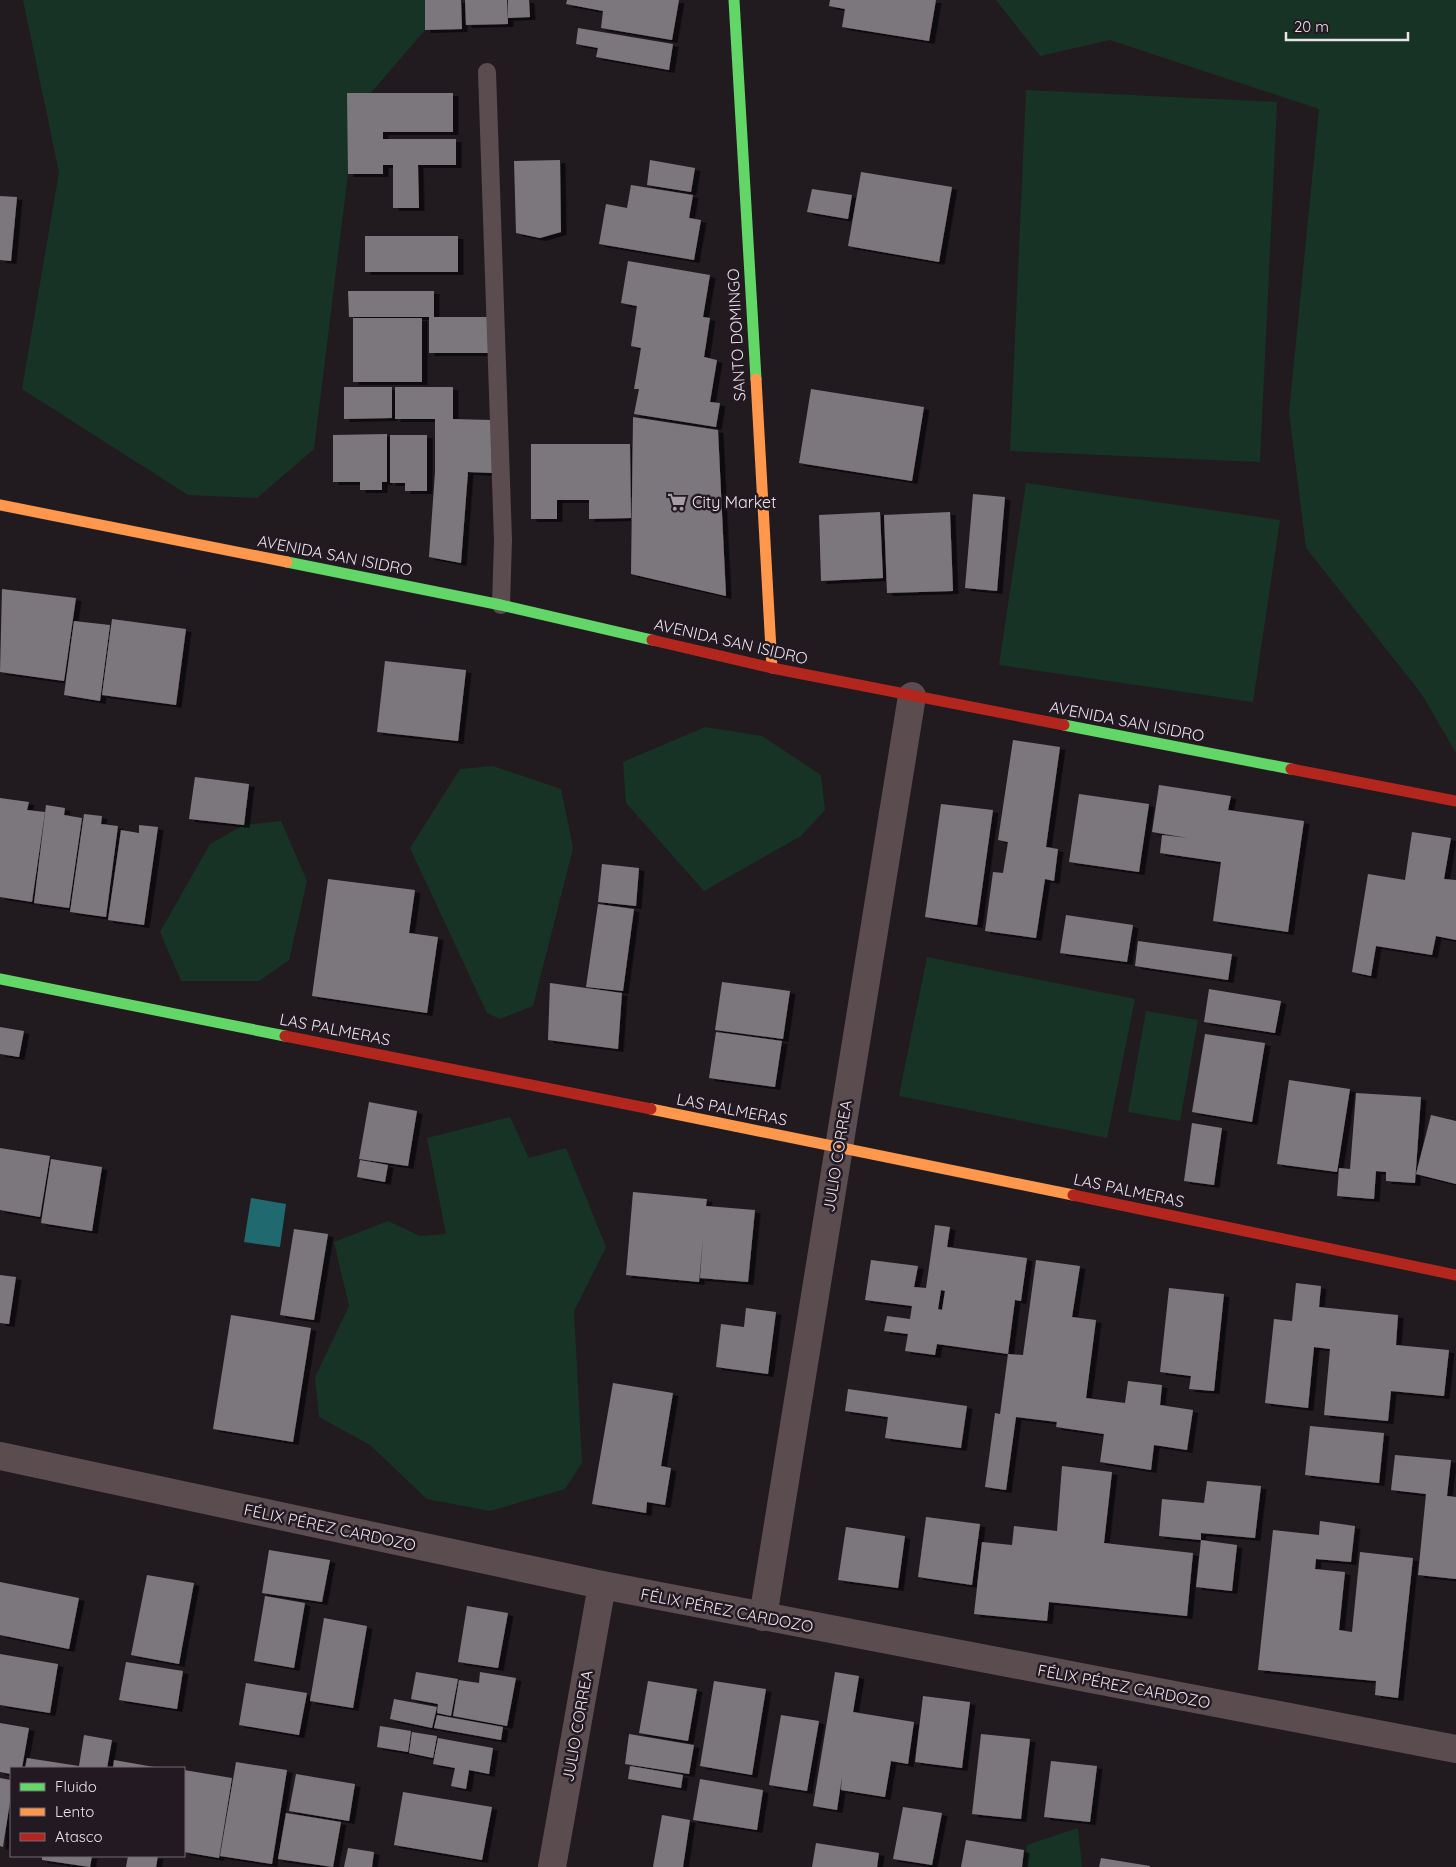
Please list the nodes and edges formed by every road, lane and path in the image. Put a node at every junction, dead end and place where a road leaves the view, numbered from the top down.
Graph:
1 (734, 0) edge
2 (487, 72) dead end
3 (0, 506) edge
4 (502, 605) junction
5 (772, 668) junction
6 (912, 696) junction
7 (1456, 800) edge
8 (0, 979) edge
9 (839, 1147) junction
10 (1456, 1275) edge
11 (0, 1456) edge
12 (602, 1585) junction
13 (763, 1617) junction
14 (1456, 1749) edge
15 (552, 1867) edge

1 - 5 street, SANTO DOMINGO
2 - 4 lane
3 - 4 street, AVENIDA SAN ISIDRO
4 - 5 street, AVENIDA SAN ISIDRO
5 - 6 street, AVENIDA SAN ISIDRO
6 - 7 street, AVENIDA SAN ISIDRO
6 - 9 street, JULIO CORREA
8 - 9 street, LAS PALMERAS
9 - 10 street, LAS PALMERAS
9 - 13 street, JULIO CORREA
11 - 12 street, FÉLIX PÉREZ CARDOZO
12 - 13 street, FÉLIX PÉREZ CARDOZO
12 - 15 street, JULIO CORREA
13 - 14 street, FÉLIX PÉREZ CARDOZO

